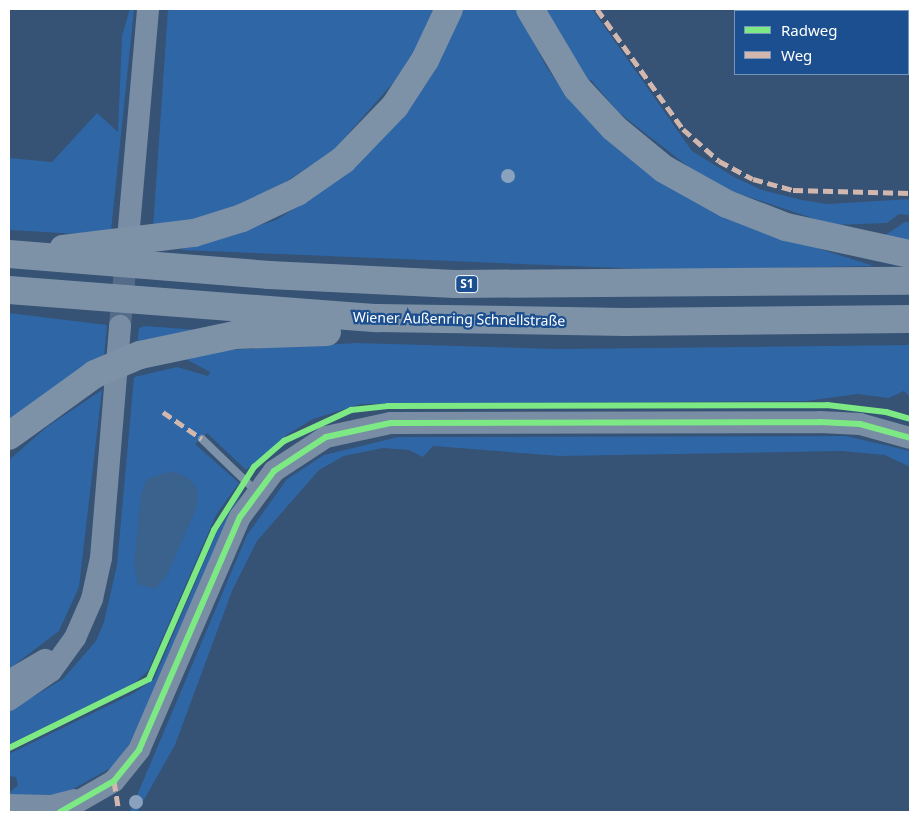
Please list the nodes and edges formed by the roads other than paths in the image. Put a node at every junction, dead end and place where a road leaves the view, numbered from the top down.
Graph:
1 (148, 9) edge
2 (449, 9) edge
3 (530, 9) edge
4 (129, 227) tunnel mouth
5 (910, 254) edge
6 (17, 255) edge
7 (910, 281) edge
8 (9, 290) edge
9 (377, 318) junction
10 (910, 319) edge
11 (120, 326) tunnel mouth
12 (9, 436) edge
13 (910, 438) edge
14 (202, 439) dead end
15 (256, 491) junction
16 (62, 653) junction
17 (9, 681) edge
18 (9, 700) edge
19 (92, 796) junction
20 (9, 805) edge
21 (60, 812) edge

1 - 4 street
2 - 6 highway
3 - 5 highway
6 - 7 highway, S1
8 - 9 highway, Wiener Außenring Schnellstraße
9 - 10 highway, Wiener Außenring Schnellstraße
9 - 12 highway, bridge
11 - 16 street
13 - 15 street
14 - 15 lane
15 - 19 street
16 - 17 street
16 - 18 street
19 - 20 street
19 - 21 street

